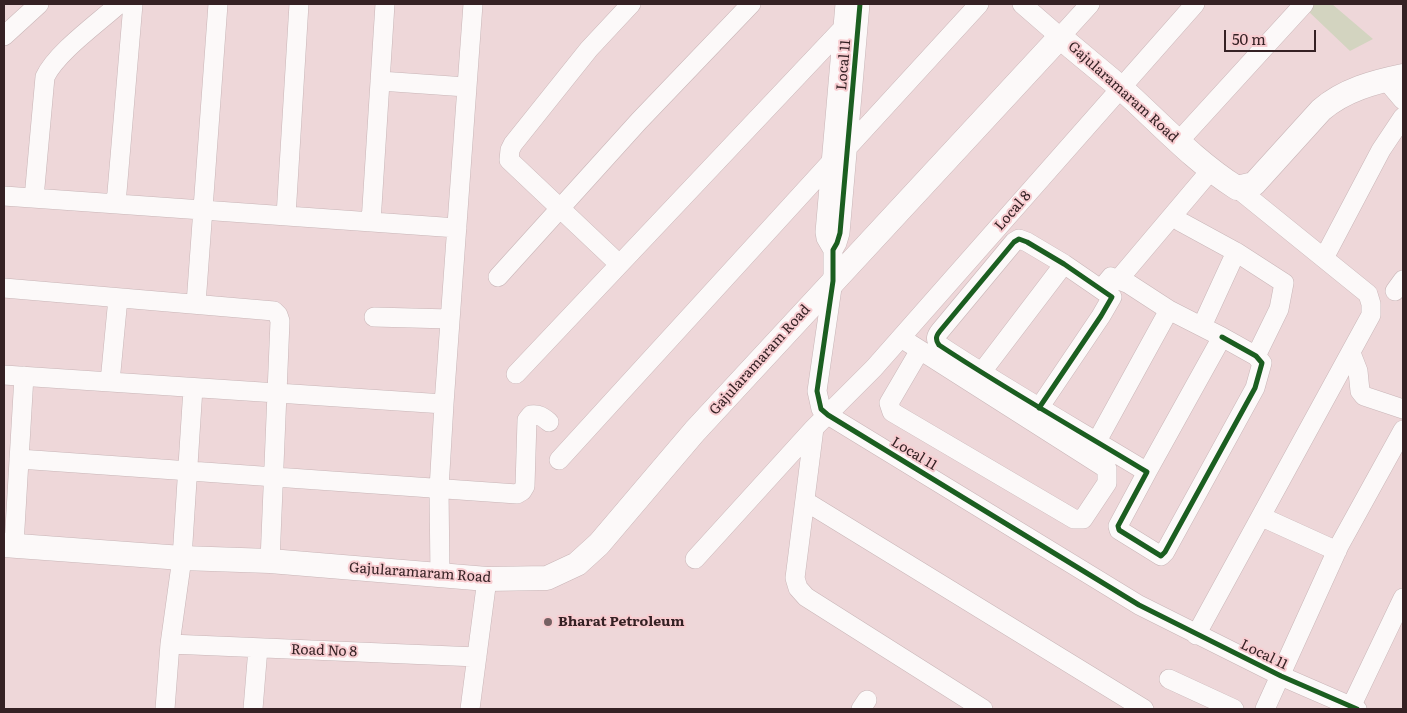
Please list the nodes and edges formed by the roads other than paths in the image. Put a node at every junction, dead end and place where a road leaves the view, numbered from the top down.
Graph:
1 (39, 4) edge
2 (119, 4) edge
3 (133, 4) edge
4 (218, 4) edge
5 (299, 4) edge
6 (385, 4) edge
7 (474, 4) edge
8 (631, 4) edge
9 (751, 4) edge
10 (979, 4) edge
11 (1022, 4) edge
12 (1090, 4) edge
13 (1195, 4) edge
14 (1304, 4) edge
15 (857, 5) edge
16 (843, 28) junction
17 (4, 36) edge
18 (1060, 37) junction
19 (1395, 78) edge
20 (380, 80) junction
21 (466, 87) junction
22 (1121, 88) junction
23 (1403, 100) edge
24 (1403, 117) edge
25 (842, 121) junction
26 (1178, 142) junction
27 (848, 147) junction
28 (831, 162) junction
29 (1222, 178) junction
30 (4, 196) edge
31 (34, 198) junction
32 (116, 204) junction
33 (561, 209) junction
34 (203, 210) junction
35 (286, 216) junction
36 (1177, 219) junction
37 (371, 222) junction
38 (457, 228) junction
39 (833, 250) junction
40 (1236, 252) junction
41 (1324, 258) junction
42 (619, 264) junction
43 (1064, 264) junction
44 (498, 277) dead end
45 (833, 281) junction
46 (1124, 282) junction
47 (4, 288) edge
48 (1101, 289) junction
49 (118, 298) junction
50 (196, 304) junction
51 (1169, 310) junction
52 (374, 317) dead end
53 (450, 319) junction
54 (1202, 326) junction
55 (1222, 337) junction
56 (901, 338) junction
57 (920, 350) junction
58 (1351, 354) junction
59 (1256, 356) junction
60 (981, 373) junction
61 (4, 374) edge
62 (516, 374) dead end
63 (24, 376) junction
64 (110, 382) junction
65 (193, 388) junction
66 (278, 393) junction
67 (444, 404) junction
68 (1039, 408) junction
69 (1403, 408) edge
70 (828, 415) junction
71 (549, 422) dead end
72 (814, 428) junction
73 (1403, 430) edge
74 (1097, 441) junction
75 (19, 459) junction
76 (559, 460) dead end
77 (188, 470) junction
78 (1147, 472) junction
79 (274, 478) junction
80 (439, 488) junction
81 (805, 501) junction
82 (1262, 517) junction
83 (9, 545) edge
84 (1337, 551) junction
85 (182, 558) junction
86 (695, 559) dead end
87 (270, 561) junction
88 (440, 575) junction
89 (487, 579) junction
90 (1403, 598) edge
91 (1196, 635) junction
92 (170, 644) junction
93 (258, 648) junction
94 (477, 657) junction
95 (1281, 676) junction
96 (1169, 680) dead end
97 (1353, 708) edge
98 (165, 709) edge
99 (252, 709) edge
100 (470, 709) edge
101 (983, 709) edge
102 (1144, 709) edge
103 (1234, 709) edge
104 (1266, 709) edge

1 - 17 street
2 - 31 street
3 - 32 street
4 - 34 street
5 - 35 street
6 - 20 street
7 - 21 street
8 - 33 street
9 - 33 street
10 - 27 street
11 - 18 street
12 - 18 street
13 - 22 street, Local 8
14 - 26 street
15 - 16 street, Local 11
15 - 25 street, Local 11
16 - 25 street, Local 11
16 - 42 street
18 - 22 main road, Gajularamaram Road
18 - 45 main road, Gajularamaram Road
19 - 23 street
19 - 29 main road
20 - 21 street
20 - 37 street
21 - 38 street
22 - 26 main road, Gajularamaram Road
22 - 56 street, Local 8
24 - 41 street
25 - 27 street, Local 11
25 - 28 street, Local 11
26 - 29 main road, Gajularamaram Road
27 - 39 street, Local 11
28 - 39 street, Local 11
28 - 76 street
29 - 36 street
29 - 41 street
30 - 31 street
31 - 32 street
32 - 34 street
33 - 42 street
33 - 44 street
34 - 35 street
34 - 50 street
35 - 37 street
36 - 40 street
36 - 46 street
37 - 38 street
38 - 53 street
39 - 45 street, Local 11
40 - 54 street
40 - 59 street
41 - 58 street
42 - 62 street
43 - 48 street
43 - 60 street
43 - 60 street
45 - 70 street, Local 11
45 - 89 main road, Gajularamaram Road
46 - 48 street
46 - 51 street
47 - 49 street
48 - 68 street
49 - 50 street
49 - 64 street
50 - 66 street
51 - 54 street
51 - 74 street
52 - 53 street
53 - 67 street
54 - 55 street
55 - 59 street
55 - 78 street
56 - 57 street
56 - 70 street, Local 8
57 - 57 street
58 - 69 street
58 - 82 street
59 - 78 street
60 - 68 street
61 - 63 street
63 - 64 street
63 - 75 street
64 - 65 street
65 - 66 street
65 - 77 street
66 - 67 street
66 - 79 street
67 - 80 street
68 - 74 street
70 - 72 street, Local 8
70 - 91 street, Local 11
71 - 80 street
72 - 81 street
72 - 86 street, Local 8
73 - 84 street
74 - 78 street
75 - 77 street
75 - 83 street
77 - 79 street
77 - 85 street
79 - 80 street
79 - 87 street
80 - 88 street
81 - 101 street
81 - 102 street
82 - 84 street
82 - 91 street
83 - 85 main road, Gajularamaram Road
84 - 95 street
85 - 87 main road, Gajularamaram Road
85 - 92 street
87 - 88 main road, Gajularamaram Road
88 - 89 main road, Gajularamaram Road
89 - 94 street
90 - 97 street
91 - 95 street, Local 11
92 - 93 street, Road No 8
92 - 98 street
93 - 94 street, Road No 8
93 - 99 street
94 - 100 street
95 - 97 street, Local 11
95 - 104 street
96 - 103 street

